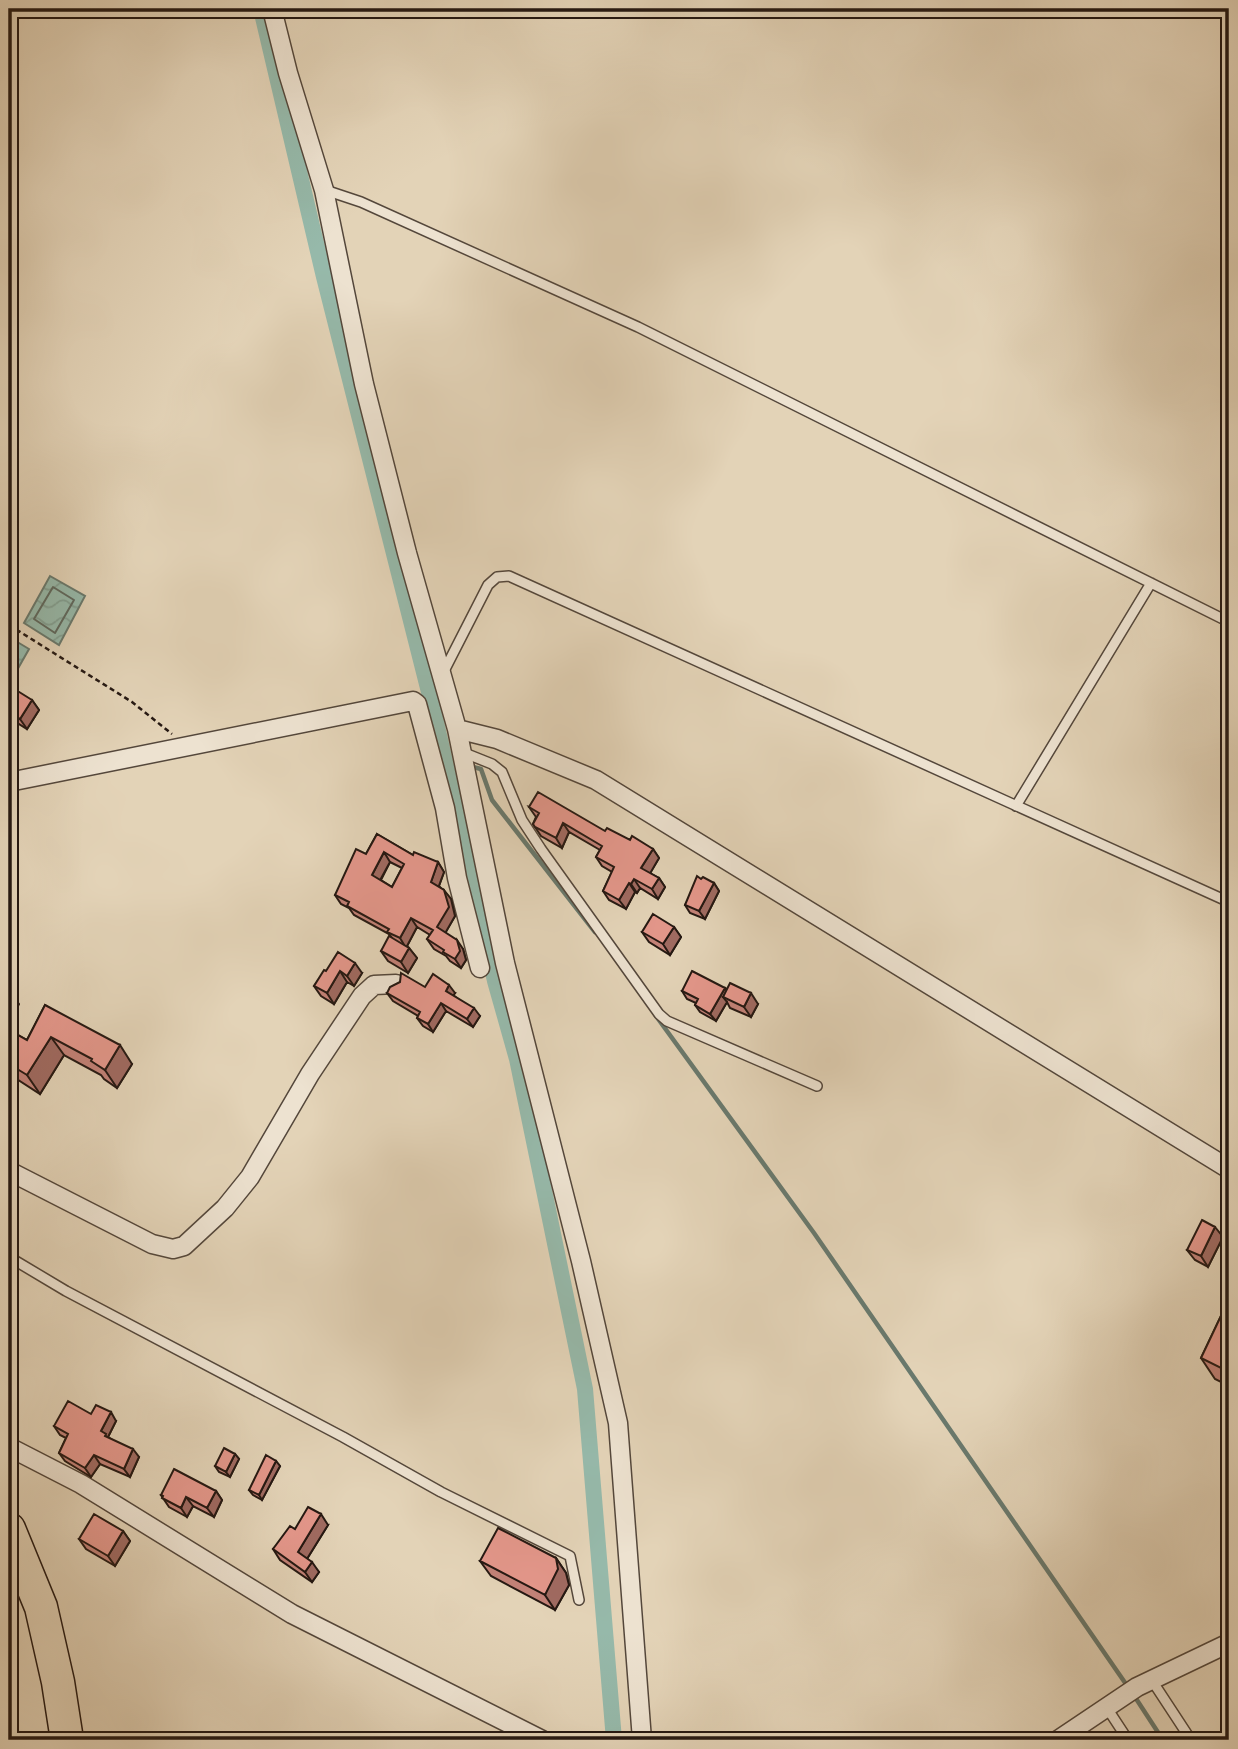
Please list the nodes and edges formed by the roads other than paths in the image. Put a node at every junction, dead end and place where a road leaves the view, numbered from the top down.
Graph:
1 (272, 9) edge
2 (324, 190) junction
3 (1151, 583) junction
4 (1229, 622) edge
5 (441, 677) junction
6 (457, 729) junction
7 (462, 752) junction
8 (9, 782) edge
9 (472, 803) junction
10 (1016, 806) junction
11 (445, 808) junction
12 (1229, 902) edge
13 (480, 968) dead end
14 (396, 984) edge
15 (817, 1086) dead end
16 (1229, 1169) edge
17 (9, 1171) edge
18 (9, 1257) edge
19 (9, 1447) edge
20 (9, 1529) edge
21 (579, 1600) dead end
22 (1229, 1643) edge
23 (1137, 1687) junction
24 (1107, 1708) junction
25 (67, 1740) edge
26 (542, 1740) edge
27 (642, 1740) edge
28 (1058, 1740) edge
29 (1128, 1740) edge
30 (1191, 1740) edge

1 - 2 street
2 - 3 lane
2 - 5 street
3 - 4 lane
3 - 10 lane
5 - 6 street
5 - 10 lane
6 - 7 street
6 - 16 street
7 - 9 street
7 - 15 lane
8 - 11 street
9 - 11 street
9 - 27 street
10 - 12 lane
11 - 13 street
14 - 17 street
18 - 21 lane
19 - 26 street
20 - 25 highway
22 - 23 street
23 - 24 street
23 - 30 lane
24 - 28 street
24 - 29 lane

